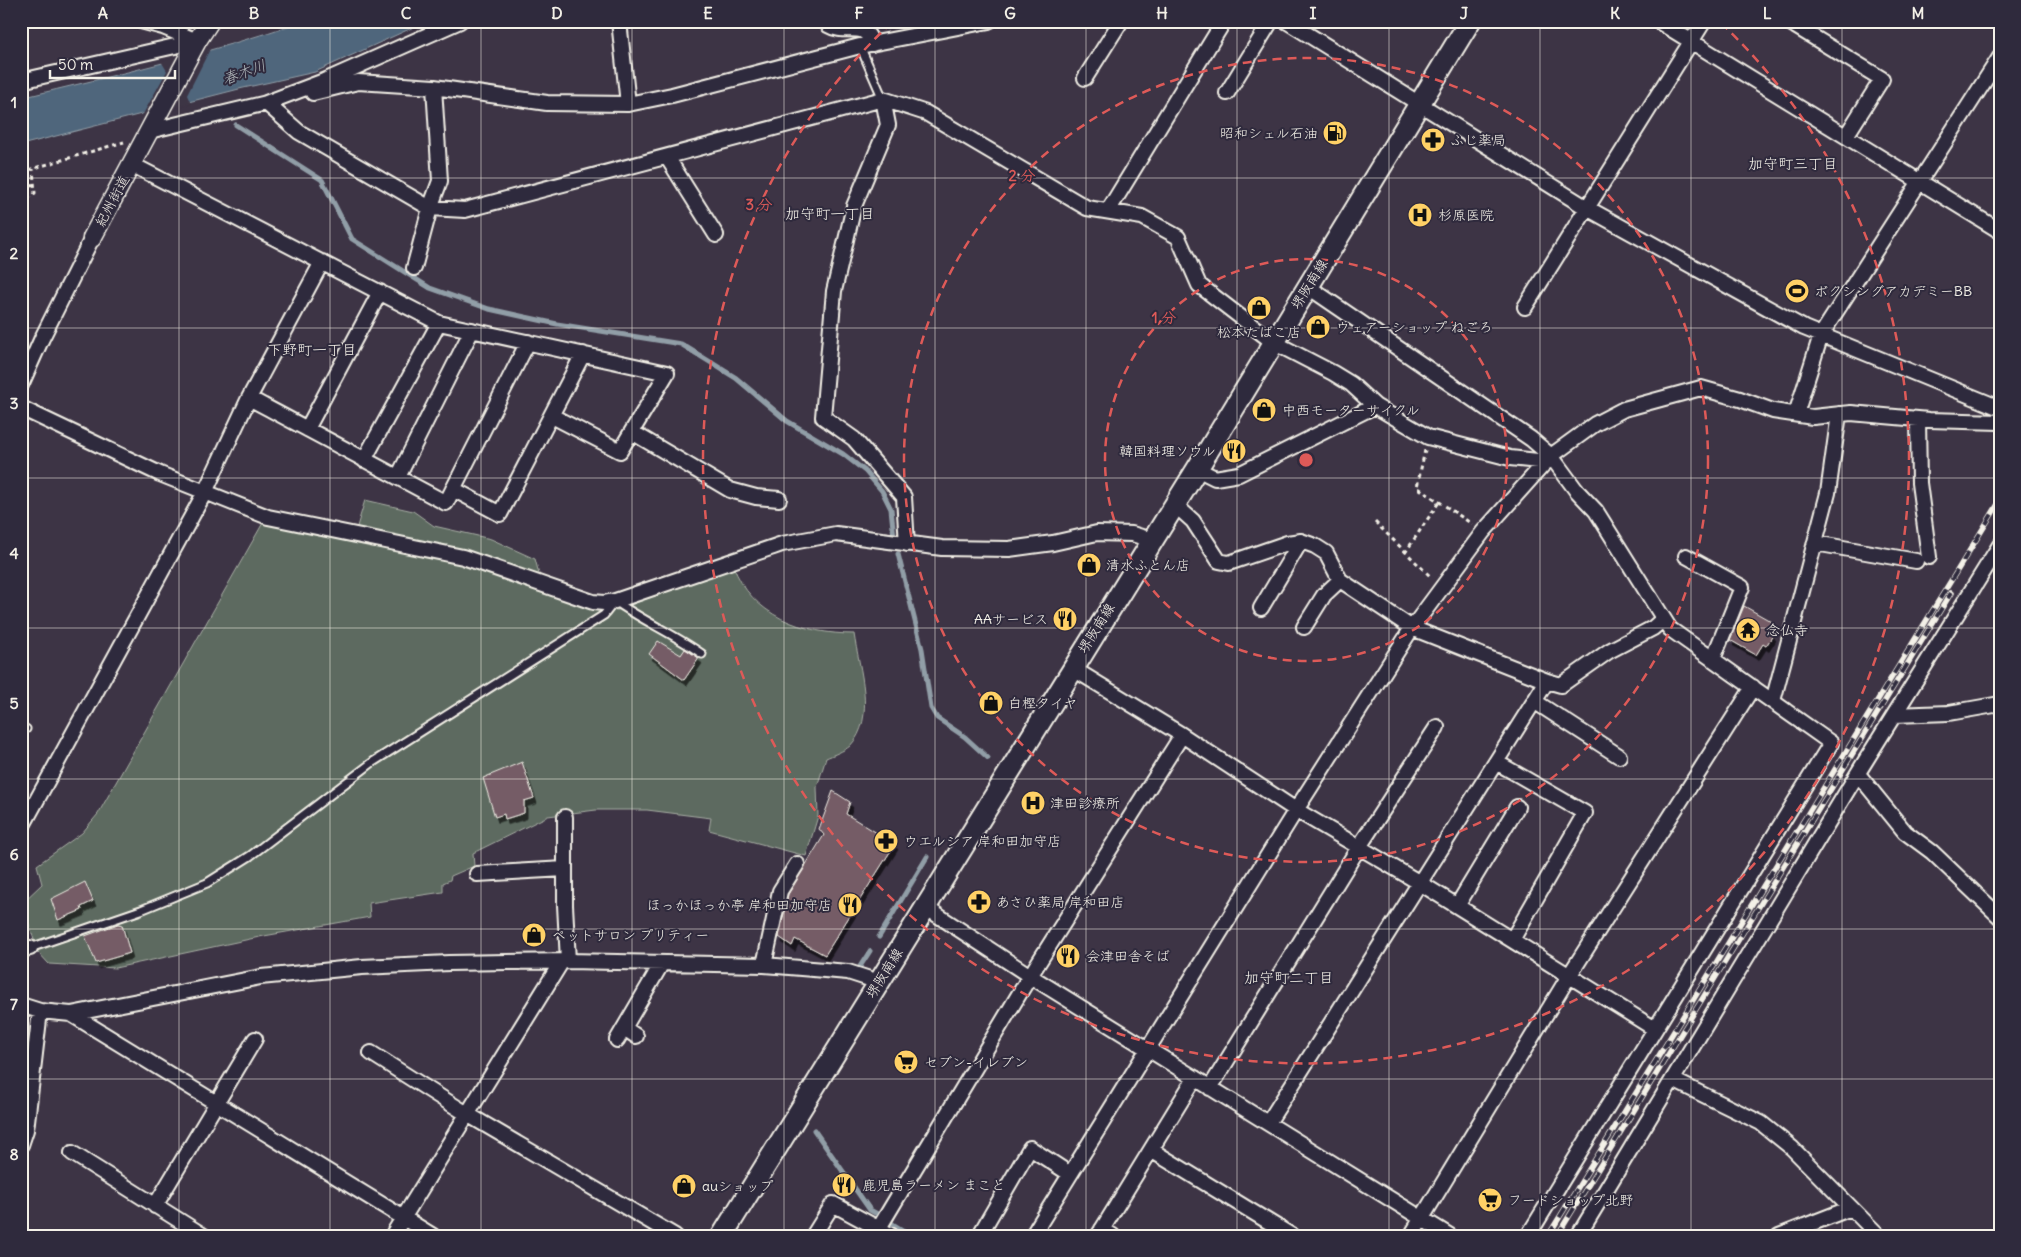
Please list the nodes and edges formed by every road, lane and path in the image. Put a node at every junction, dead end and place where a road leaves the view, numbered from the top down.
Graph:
1 (141, 21) edge
2 (210, 21) edge
3 (460, 21) edge
4 (620, 21) edge
5 (827, 21) edge
6 (989, 21) edge
7 (1121, 21) edge
8 (1224, 21) edge
9 (1272, 21) edge
10 (1286, 21) edge
11 (1470, 21) edge
12 (1658, 21) edge
13 (1704, 21) edge
14 (1787, 21) edge
15 (1691, 41) junction
16 (195, 44) junction
17 (866, 45) junction
18 (2000, 57) edge
19 (1085, 78) dead end
20 (21, 81) edge
21 (434, 87) junction
22 (1227, 93) dead end
23 (883, 100) junction
24 (266, 103) junction
25 (628, 104) junction
26 (1419, 105) junction
27 (150, 130) junction
28 (1846, 136) junction
29 (667, 157) junction
30 (132, 164) junction
31 (33, 169) junction
32 (21, 172) edge
33 (1919, 183) junction
34 (34, 184) junction
35 (21, 187) edge
36 (21, 204) edge
37 (430, 208) junction
38 (1587, 208) junction
39 (1108, 212) junction
40 (2000, 231) edge
41 (716, 235) dead end
42 (92, 238) joint
43 (322, 262) junction
44 (414, 268) dead end
45 (1308, 286) junction
46 (380, 292) junction
47 (1525, 307) dead end
48 (439, 323) junction
49 (472, 330) junction
50 (1822, 335) junction
51 (528, 342) junction
52 (1273, 342) junction
53 (583, 354) junction
54 (21, 385) edge
55 (249, 398) junction
56 (1375, 406) junction
57 (21, 408) edge
58 (2000, 408) edge
59 (1796, 414) junction
60 (1839, 414) junction
61 (552, 416) junction
62 (1918, 419) junction
63 (2000, 422) edge
64 (307, 429) junction
65 (632, 432) junction
66 (1428, 437) junction
67 (1549, 459) junction
68 (364, 460) junction
69 (1197, 469) junction
70 (398, 477) junction
71 (453, 489) junction
72 (205, 492) junction
73 (779, 499) dead end
74 (1440, 502) junction
75 (1174, 504) junction
76 (1375, 522) dead end
77 (1483, 532) junction
78 (1152, 540) junction
79 (1301, 541) junction
80 (1814, 543) junction
81 (908, 544) junction
82 (1999, 548) edge
83 (1405, 553) junction
84 (1686, 556) dead end
85 (1340, 580) junction
86 (1442, 588) junction
87 (615, 601) junction
88 (1261, 608) dead end
89 (1662, 620) junction
90 (1312, 622) dead end
91 (1412, 628) junction
92 (702, 654) dead end
93 (1713, 659) junction
94 (1072, 668) junction
95 (1547, 681) junction
96 (1753, 687) junction
97 (1534, 701) junction
98 (1773, 701) junction
99 (2000, 704) edge
100 (1894, 715) junction
101 (1437, 727) dead end
102 (1182, 735) junction
103 (1619, 756) dead end
104 (1496, 762) junction
105 (1858, 774) junction
106 (1517, 807) dead end
107 (1296, 810) junction
108 (565, 817) dead end
109 (21, 829) edge
110 (1359, 847) junction
111 (797, 864) dead end
112 (565, 869) junction
113 (478, 874) dead end
114 (1420, 883) junction
115 (924, 906) junction
116 (1457, 906) junction
117 (2000, 917) edge
118 (1512, 940) junction
119 (26, 948) edge
120 (565, 961) junction
121 (662, 963) junction
122 (764, 965) junction
123 (1030, 976) junction
124 (1569, 976) junction
125 (879, 982) junction
126 (21, 1005) edge
127 (40, 1011) junction
128 (72, 1014) junction
129 (1655, 1029) junction
130 (636, 1036) dead end
131 (255, 1039) dead end
132 (1147, 1049) junction
133 (371, 1053) dead end
134 (1195, 1078) junction
135 (1673, 1080) junction
136 (1210, 1088) junction
137 (217, 1104) junction
138 (467, 1114) junction
139 (1268, 1123) junction
140 (24, 1129) edge
141 (21, 1145) edge
142 (1151, 1150) junction
143 (72, 1153) dead end
144 (1070, 1174) junction
145 (155, 1206) junction
146 (1850, 1208) junction
147 (402, 1217) junction
148 (1422, 1219) junction
149 (879, 1228) junction
150 (1104, 1234) edge
151 (204, 1236) edge
152 (392, 1236) edge
153 (433, 1236) edge
154 (676, 1236) edge
155 (722, 1236) edge
156 (813, 1236) edge
157 (892, 1236) edge
158 (979, 1236) edge
159 (1032, 1236) edge
160 (1292, 1236) edge
161 (1411, 1236) edge
162 (1450, 1236) edge
163 (1528, 1236) edge
164 (1578, 1236) edge
165 (1779, 1236) edge
166 (1879, 1236) edge

1 - 16 street
2 - 16 street, 紀州街道
3 - 24 street
4 - 25 street
5 - 17 street
6 - 17 street
7 - 19 street
8 - 39 street
9 - 22 street
10 - 26 street
11 - 26 main road, 堺阪南線
12 - 15 street
13 - 15 street
14 - 28 street
15 - 28 street
15 - 38 street
16 - 20 street
16 - 27 street, 紀州街道
17 - 23 lane
17 - 25 street
18 - 33 street
21 - 24 street
21 - 25 street
21 - 37 street
23 - 29 street
23 - 39 street
23 - 81 street
24 - 27 street
24 - 37 street
26 - 38 street
26 - 45 main road, 堺阪南線
27 - 30 street, 紀州街道
27 - 31 path
28 - 33 street
29 - 37 street
29 - 41 street
30 - 42 street, 紀州街道
30 - 43 street
31 - 32 path
31 - 34 path
33 - 40 street
33 - 50 street
34 - 35 path
34 - 36 path
37 - 44 street
38 - 47 street
38 - 50 street
39 - 52 street
42 - 54 street, 紀州街道
43 - 46 street
43 - 55 street
45 - 52 main road, 堺阪南線
45 - 67 street
46 - 48 street
46 - 64 street
48 - 49 street
48 - 68 street
49 - 51 street
49 - 70 street
50 - 58 street
50 - 59 street
51 - 53 street
51 - 71 street
52 - 56 street
52 - 69 main road, 堺阪南線
53 - 61 street
53 - 65 street
55 - 64 street
55 - 72 street
56 - 66 street
56 - 69 street
57 - 72 street
59 - 60 street
59 - 67 street
60 - 62 street
60 - 80 street
61 - 65 street
61 - 71 street
62 - 63 street
62 - 80 street
64 - 68 street
65 - 73 street
66 - 67 street
66 - 74 path
67 - 77 street
67 - 89 street
68 - 70 street
69 - 75 main road, 堺阪南線
70 - 71 street
72 - 87 street
72 - 109 street
74 - 77 path
74 - 83 path
75 - 78 main road, 堺阪南線
75 - 79 street
76 - 83 path
77 - 86 street
78 - 81 street
78 - 94 main road, 堺阪南線
79 - 85 street
79 - 88 street
80 - 98 street
81 - 87 street
82 - 100 street
83 - 86 path
84 - 93 street
85 - 90 street
85 - 91 street
86 - 91 street
87 - 92 lane
87 - 119 lane
89 - 93 street
89 - 95 street
91 - 95 street
91 - 107 street
93 - 96 street
94 - 102 street
94 - 115 main road, 堺阪南線
95 - 97 street
96 - 98 street
96 - 124 street
97 - 103 street
97 - 104 street
98 - 129 street
99 - 100 street
100 - 105 street
101 - 110 street
102 - 107 street
102 - 123 street
104 - 114 street
104 - 118 street
105 - 117 street
105 - 135 street
106 - 116 street
107 - 110 street
107 - 132 street
108 - 112 street
110 - 114 street
110 - 136 street
111 - 122 street
112 - 113 street
112 - 120 street
114 - 116 street
114 - 139 street
115 - 123 street
115 - 125 main road, 堺阪南線
116 - 118 street
118 - 124 street
120 - 121 street
120 - 128 street
120 - 138 street
121 - 122 street
121 - 130 street
122 - 125 street
123 - 132 street
123 - 149 street
124 - 129 street
124 - 148 street
125 - 155 main road, 堺阪南線
126 - 127 street
127 - 128 street
127 - 140 street
128 - 137 street
129 - 163 street
131 - 137 street
132 - 134 street
132 - 144 street
133 - 138 street
134 - 136 street
134 - 142 street
135 - 146 street
135 - 164 street
136 - 139 street
137 - 145 street
137 - 147 street
138 - 147 street
138 - 154 street
139 - 148 street
140 - 141 street
142 - 150 street
142 - 160 street
143 - 145 street
144 - 158 street
144 - 159 street
145 - 151 street
146 - 165 street
146 - 166 street
147 - 152 street
147 - 153 street
148 - 161 street
148 - 162 street
149 - 156 street
149 - 157 street

